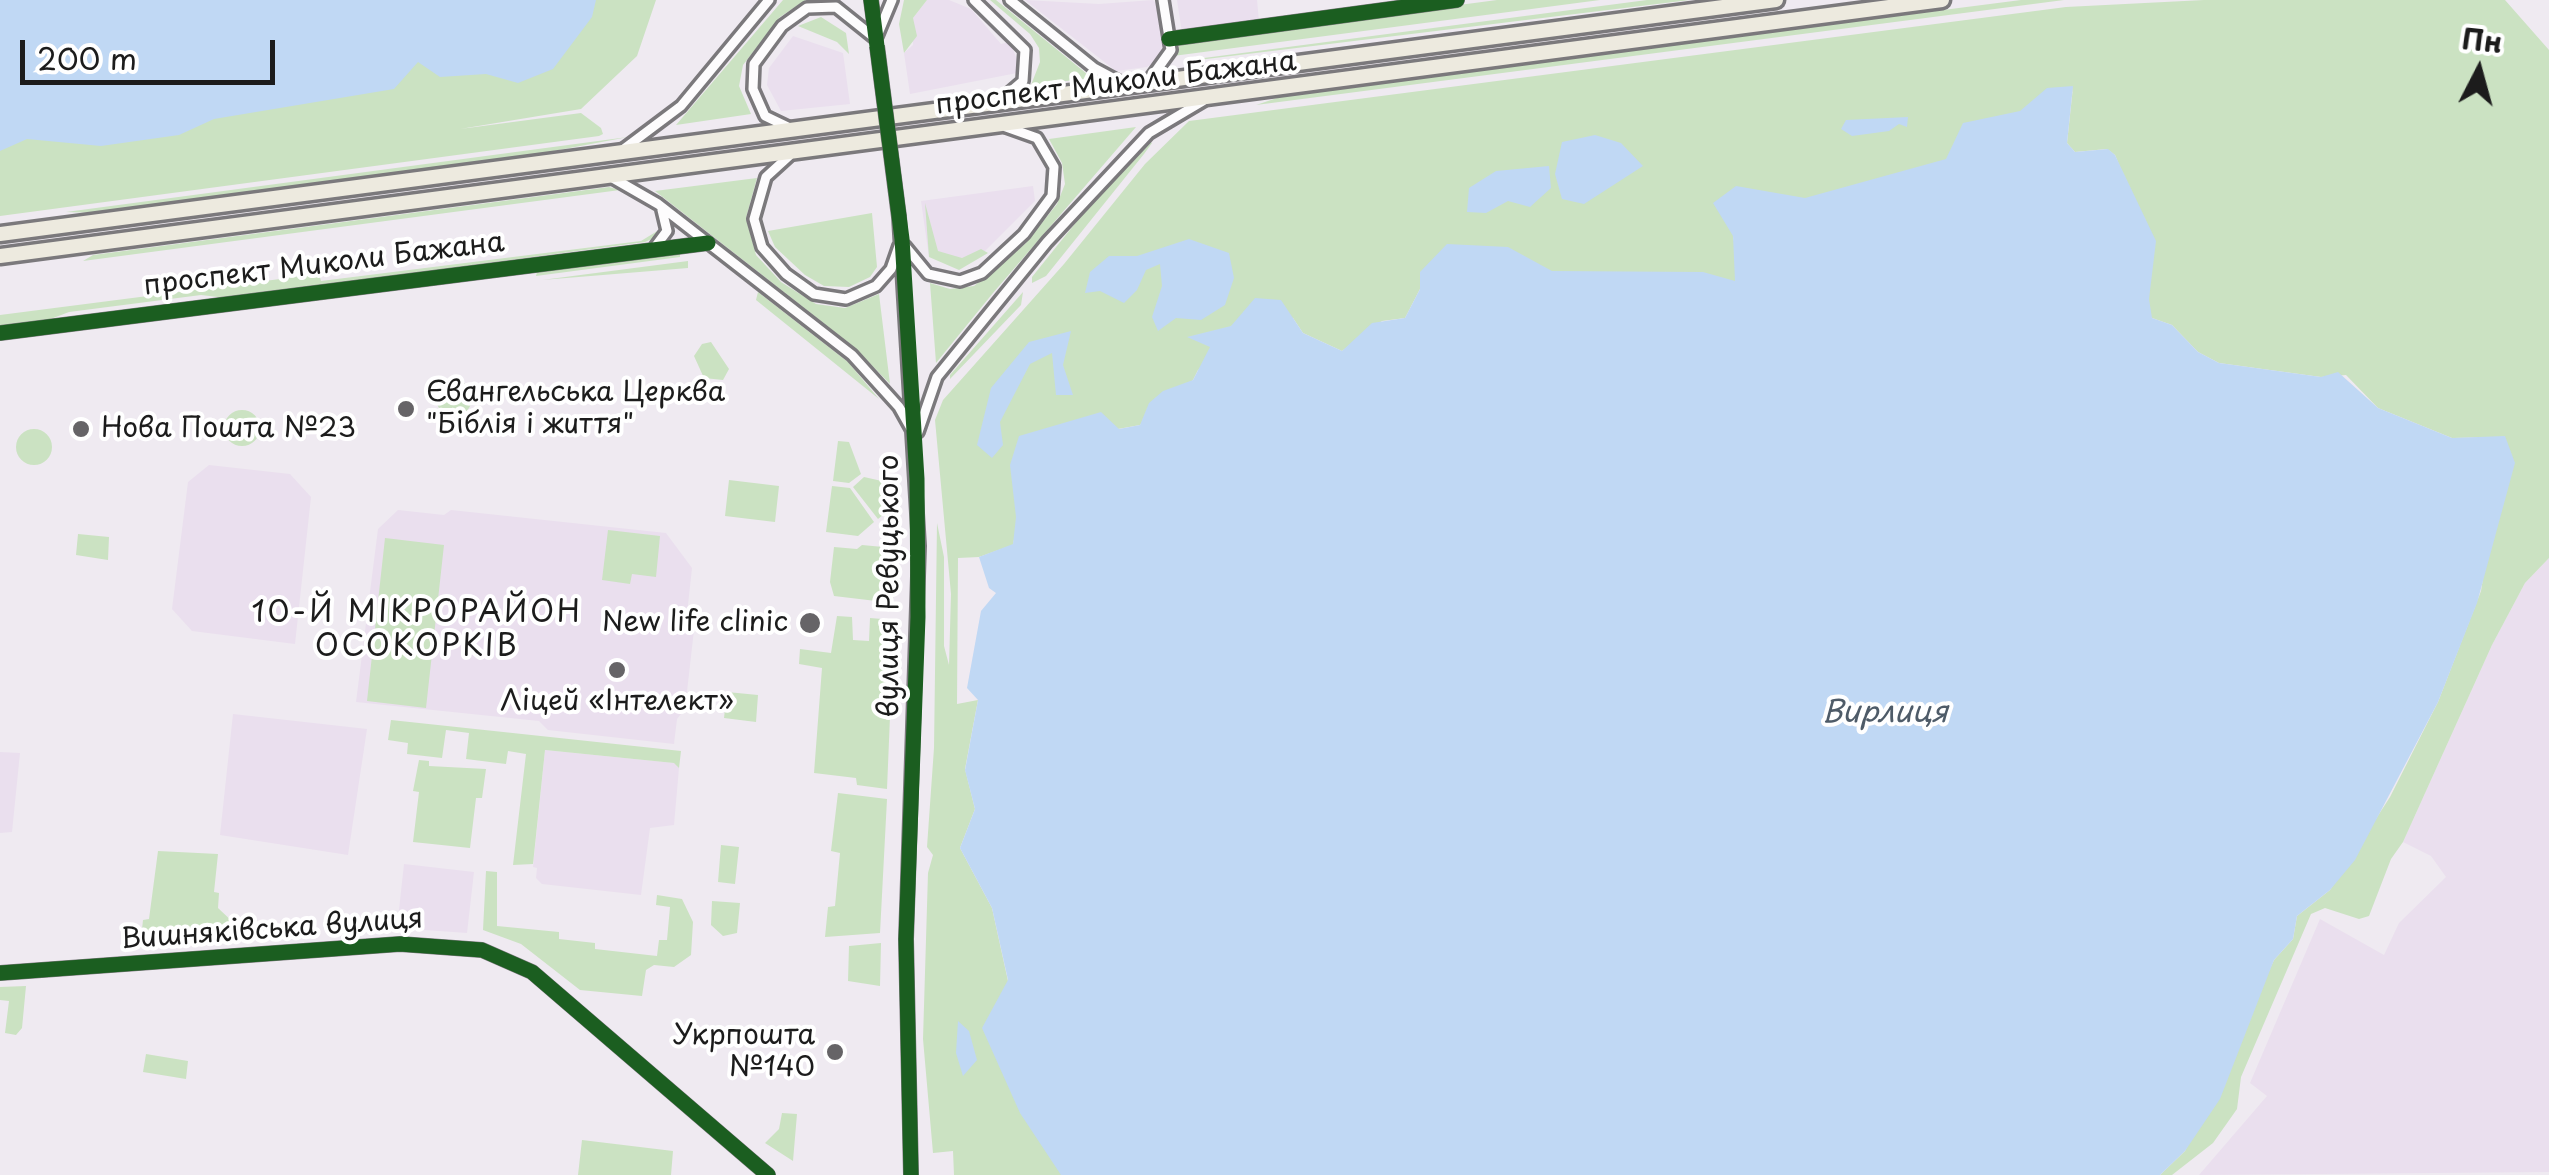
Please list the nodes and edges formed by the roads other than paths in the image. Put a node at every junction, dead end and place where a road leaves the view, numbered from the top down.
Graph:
1 (769, 0) edge
2 (871, 0) edge
3 (892, 0) edge
4 (974, 0) edge
5 (1010, 0) edge
6 (1163, 0) edge
7 (1456, 0) edge
8 (1776, 0) edge
9 (1942, 0) edge
10 (810, 4) edge
11 (1169, 38) junction
12 (877, 42) junction
13 (1146, 84) junction
14 (1129, 86) junction
15 (1214, 96) junction
16 (992, 104) junction
17 (994, 125) junction
18 (798, 130) junction
19 (800, 151) junction
20 (618, 153) junction
21 (606, 176) junction
22 (658, 204) junction
23 (0, 234) edge
24 (902, 239) junction
25 (708, 243) junction
26 (654, 247) junction
27 (0, 256) edge
28 (0, 334) edge
29 (916, 439) junction
30 (0, 973) edge
31 (768, 1175) edge
32 (911, 1175) edge

1 - 20 street
2 - 12 street, вулиця Ревуцького
3 - 12 street
4 - 16 street
5 - 14 street
6 - 11 street
7 - 11 street, проспект Миколи Бажана
8 - 13 highway, проспект Миколи Бажана
9 - 15 highway, проспект Миколи Бажана
10 - 12 street
10 - 18 street
11 - 13 street
12 - 24 street, вулиця Ревуцького, bridge
13 - 14 highway, проспект Миколи Бажана
14 - 16 highway, проспект Миколи Бажана
15 - 17 highway, проспект Миколи Бажана
15 - 29 street
16 - 18 highway, проспект Миколи Бажана
17 - 19 highway, проспект Миколи Бажана
17 - 24 street
18 - 20 highway, проспект Миколи Бажана
19 - 21 highway, проспект Миколи Бажана
19 - 24 street
20 - 23 highway, проспект Миколи Бажана
21 - 22 street
21 - 27 highway, проспект Миколи Бажана
22 - 25 street
22 - 26 street
24 - 29 street, вулиця Ревуцького
25 - 26 street, проспект Миколи Бажана
25 - 29 street
26 - 28 street, проспект Миколи Бажана
29 - 32 street, вулиця Ревуцького
30 - 31 street, Вишняківська вулиця

